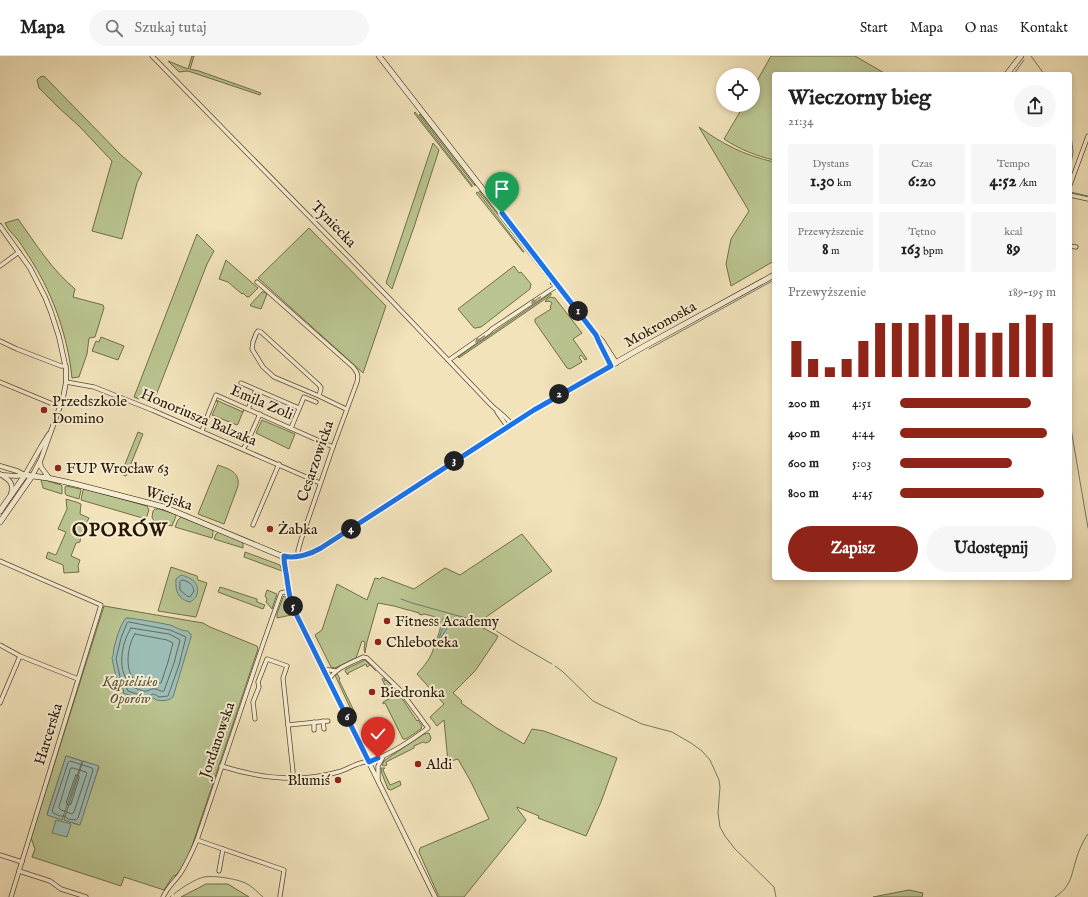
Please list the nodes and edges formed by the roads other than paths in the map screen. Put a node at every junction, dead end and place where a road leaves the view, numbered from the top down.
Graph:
1 (152, 56) edge
2 (378, 56) edge
3 (1021, 56) edge
4 (1009, 72) edge
5 (1088, 136) edge
6 (1072, 180) edge
7 (1072, 195) edge
8 (1088, 199) edge
9 (0, 226) edge
10 (1072, 246) edge
11 (1076, 247) dead end
12 (19, 252) junction
13 (0, 266) edge
14 (772, 276) edge
15 (257, 282) dead end
16 (558, 285) junction
17 (596, 335) junction
18 (0, 341) edge
19 (449, 360) junction
20 (616, 363) junction
21 (66, 366) junction
22 (611, 366) junction
23 (0, 382) edge
24 (66, 382) junction
25 (241, 383) dead end
26 (256, 390) junction
27 (319, 396) junction
28 (316, 402) dead end
29 (60, 407) junction
30 (299, 408) junction
31 (346, 408) junction
32 (248, 409) junction
33 (260, 414) junction
34 (509, 425) junction
35 (291, 428) junction
36 (202, 431) junction
37 (50, 432) junction
38 (333, 446) junction
39 (243, 449) junction
40 (40, 461) junction
41 (279, 464) junction
42 (0, 466) edge
43 (0, 474) edge
44 (25, 475) junction
45 (32, 476) junction
46 (50, 478) junction
47 (320, 483) junction
48 (10, 497) junction
49 (0, 511) edge
50 (0, 522) edge
51 (253, 525) dead end
52 (284, 556) junction
53 (296, 556) junction
54 (0, 561) edge
55 (289, 591) junction
56 (0, 645) edge
57 (20, 656) junction
58 (324, 669) junction
59 (336, 671) junction
60 (78, 679) junction
61 (329, 680) junction
62 (0, 703) edge
63 (255, 719) dead end
64 (323, 721) junction
65 (328, 721) dead end
66 (314, 722) junction
67 (288, 725) junction
68 (324, 729) dead end
69 (314, 730) dead end
70 (383, 756) junction
71 (369, 762) junction
72 (221, 766) junction
73 (293, 772) dead end
74 (378, 782) junction
75 (196, 840) junction
76 (223, 849) junction
77 (0, 855) edge
78 (22, 862) junction
79 (19, 871) junction
80 (219, 872) dead end
81 (280, 895) edge
82 (11, 897) edge
83 (86, 897) edge
84 (163, 897) edge
85 (435, 897) edge

1 - 19 street, Tyniecka
2 - 16 main road
3 - 4 main road
5 - 6 street
7 - 8 street
9 - 12 street
10 - 11 street
12 - 13 street
12 - 21 street
14 - 20 main road, Mokronoska
15 - 31 street, Cesarzowicka
16 - 17 main road
16 -> 19 street
17 - 20 main road
17 - 22 main road
18 - 21 street
19 - 34 street, Tyniecka
20 - 22 main road, Mokronoska
21 - 24 street
22 - 34 main road, Mokronoska
23 - 29 street
24 - 29 street
24 - 36 street, Honoriusza Balzaka
25 - 26 street
26 - 30 street
26 - 32 street
27 - 27 street
27 - 31 street
28 - 30 street
29 - 37 street
30 - 35 street
31 - 38 street, Cesarzowicka
32 - 33 street, Emila Zoli
32 - 36 street, Emila Zoli
33 - 35 street, Emila Zoli
33 - 39 street
34 - 53 main road, Mokronoska
35 - 38 street, Emila Zoli
36 - 39 street, Honoriusza Balzaka
37 - 40 street
37 - 44 street
38 - 47 street, Cesarzowicka
39 - 41 street, Honoriusza Balzaka
40 - 45 street
40 - 46 street
41 - 47 street, Honoriusza Balzaka
41 - 51 street
42 - 44 street
43 - 44 street
43 - 48 street
44 - 45 main road, Wiejska
44 - 48 main road
45 - 46 main road, Wiejska
45 - 50 main road
46 - 52 main road, Wiejska
47 - 53 street, Cesarzowicka
48 - 49 main road
52 - 53 main road, Wiejska
52 - 55 street
54 - 60 street, Harcerska
55 - 58 street
55 - 72 street, Jordanowska
56 - 57 street
57 - 60 street
57 - 62 street
58 - 59 street
58 - 61 street
59 - 61 street
59 - 70 street
60 - 78 street, Harcerska
61 - 71 street
63 - 67 street
64 - 65 street
64 - 66 street
64 - 68 street
66 - 67 street
66 - 69 street
67 - 73 street
70 - 71 street
70 - 74 street
71 - 72 street
71 - 74 street
72 - 75 street, Jordanowska
74 - 85 street
75 - 76 street
75 - 84 street, Jordanowska
76 - 80 street
76 - 81 street
77 - 78 street
78 - 79 street, Harcerska
79 - 82 street, Harcerska
79 - 83 street

